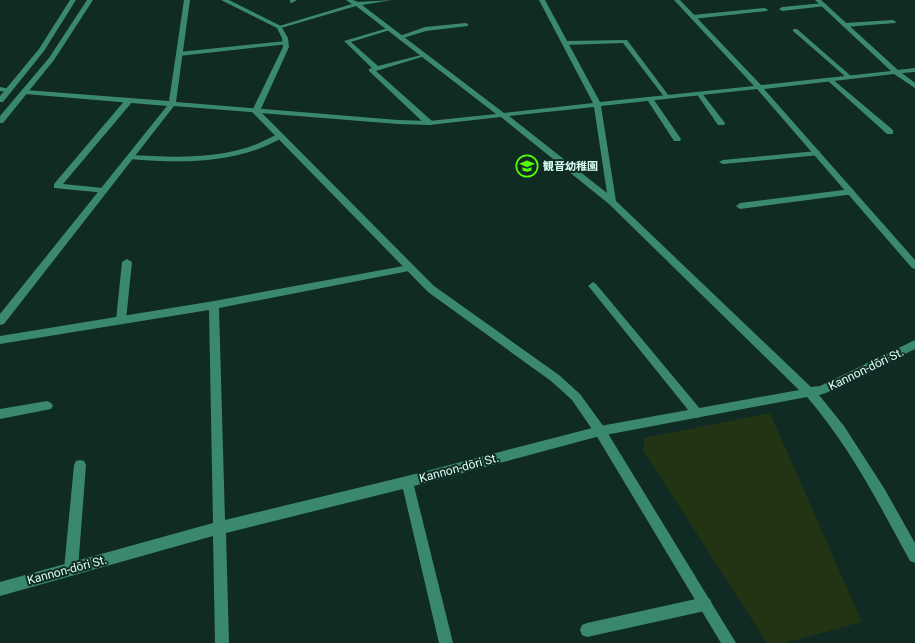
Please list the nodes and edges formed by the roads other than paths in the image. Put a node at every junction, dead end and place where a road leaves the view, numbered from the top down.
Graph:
1 (74, 0) edge
2 (90, 0) edge
3 (187, 0) edge
4 (224, 0) edge
5 (388, 0) edge
6 (542, 0) edge
7 (677, 0) edge
8 (818, 0) edge
9 (353, 2) edge
10 (824, 5) junction
11 (782, 9) dead end
12 (765, 10) dead end
13 (693, 17) junction
14 (893, 22) dead end
15 (466, 25) dead end
16 (845, 25) junction
17 (279, 27) junction
18 (390, 29) junction
19 (795, 30) dead end
20 (400, 37) junction
21 (804, 37) junction
22 (791, 38) dead end
23 (286, 43) junction
24 (565, 43) junction
25 (179, 54) junction
26 (423, 55) junction
27 (376, 68) junction
28 (915, 70) edge
29 (897, 73) junction
30 (849, 77) junction
31 (829, 79) junction
32 (915, 86) edge
33 (759, 87) junction
34 (4, 90) edge
35 (25, 92) junction
36 (699, 93) junction
37 (667, 97) junction
38 (650, 98) junction
39 (0, 100) edge
40 (129, 100) junction
41 (172, 104) junction
42 (597, 104) junction
43 (256, 111) junction
44 (501, 114) junction
45 (0, 121) edge
46 (429, 123) junction
47 (721, 124) dead end
48 (890, 132) dead end
49 (281, 136) junction
50 (677, 138) dead end
51 (816, 153) junction
52 (130, 157) junction
53 (722, 162) dead end
54 (103, 191) junction
55 (851, 192) junction
56 (612, 202) junction
57 (740, 206) dead end
58 (127, 262) dead end
59 (915, 266) edge
60 (409, 268) junction
61 (593, 286) dead end
62 (214, 305) junction
63 (121, 320) junction
64 (0, 321) edge
65 (0, 340) edge
66 (915, 344) edge
67 (809, 392) junction
68 (47, 406) dead end
69 (697, 413) junction
70 (0, 414) edge
71 (600, 431) junction
72 (80, 465) dead end
73 (407, 482) junction
74 (219, 528) junction
75 (915, 556) edge
76 (71, 569) junction
77 (0, 589) edge
78 (705, 604) junction
79 (587, 630) dead end
80 (222, 643) edge
81 (446, 643) edge
82 (729, 643) edge

1 - 34 street
2 - 35 street
3 - 25 street
4 - 17 street
5 - 9 street
6 - 24 street
7 - 13 street
8 - 10 street
9 - 17 street
9 - 18 street
10 - 11 street
10 - 16 street
12 - 13 street
13 - 33 street
14 - 16 street
15 - 20 street
16 - 29 street
17 - 23 street
18 - 20 street
18 - 27 street
19 - 21 street
20 - 26 street
21 - 22 street
21 - 30 street
23 - 25 street
23 - 43 street
24 - 37 street
24 - 42 street
25 - 41 street
26 - 27 street
26 - 44 street
27 - 46 street
28 - 29 street
29 - 30 street
29 - 32 street
30 - 31 street
31 - 33 street
31 - 48 street
33 - 36 street
33 - 51 street
34 - 39 street
35 - 40 street
35 - 45 street
36 - 37 street
36 - 47 street
37 - 38 street
38 - 42 street
38 - 50 street
40 - 41 street
40 - 54 street
41 - 43 street
41 - 52 street
42 - 44 street
42 - 56 street
43 - 46 street
43 - 49 street
44 - 46 street
44 - 56 street
49 - 52 street
49 - 60 street
51 - 53 street
51 - 55 street
52 - 54 street
54 - 64 street
55 - 57 street
55 - 59 street
56 - 67 street
58 - 63 street
60 - 62 street
60 - 71 street
61 - 69 street
62 - 63 street
62 - 74 street
63 - 65 street
66 - 67 street, Kannon-dōri St.
67 - 69 street, Kannon-dōri St.
67 - 75 street
68 - 70 street
69 - 71 street, Kannon-dōri St.
71 - 73 street, Kannon-dōri St.
71 - 78 street
72 - 76 street
73 - 74 street, Kannon-dōri St.
73 - 81 street
74 - 76 street, Kannon-dōri St.
74 - 80 street
76 - 77 street, Kannon-dōri St.
78 - 79 street
78 - 82 street

